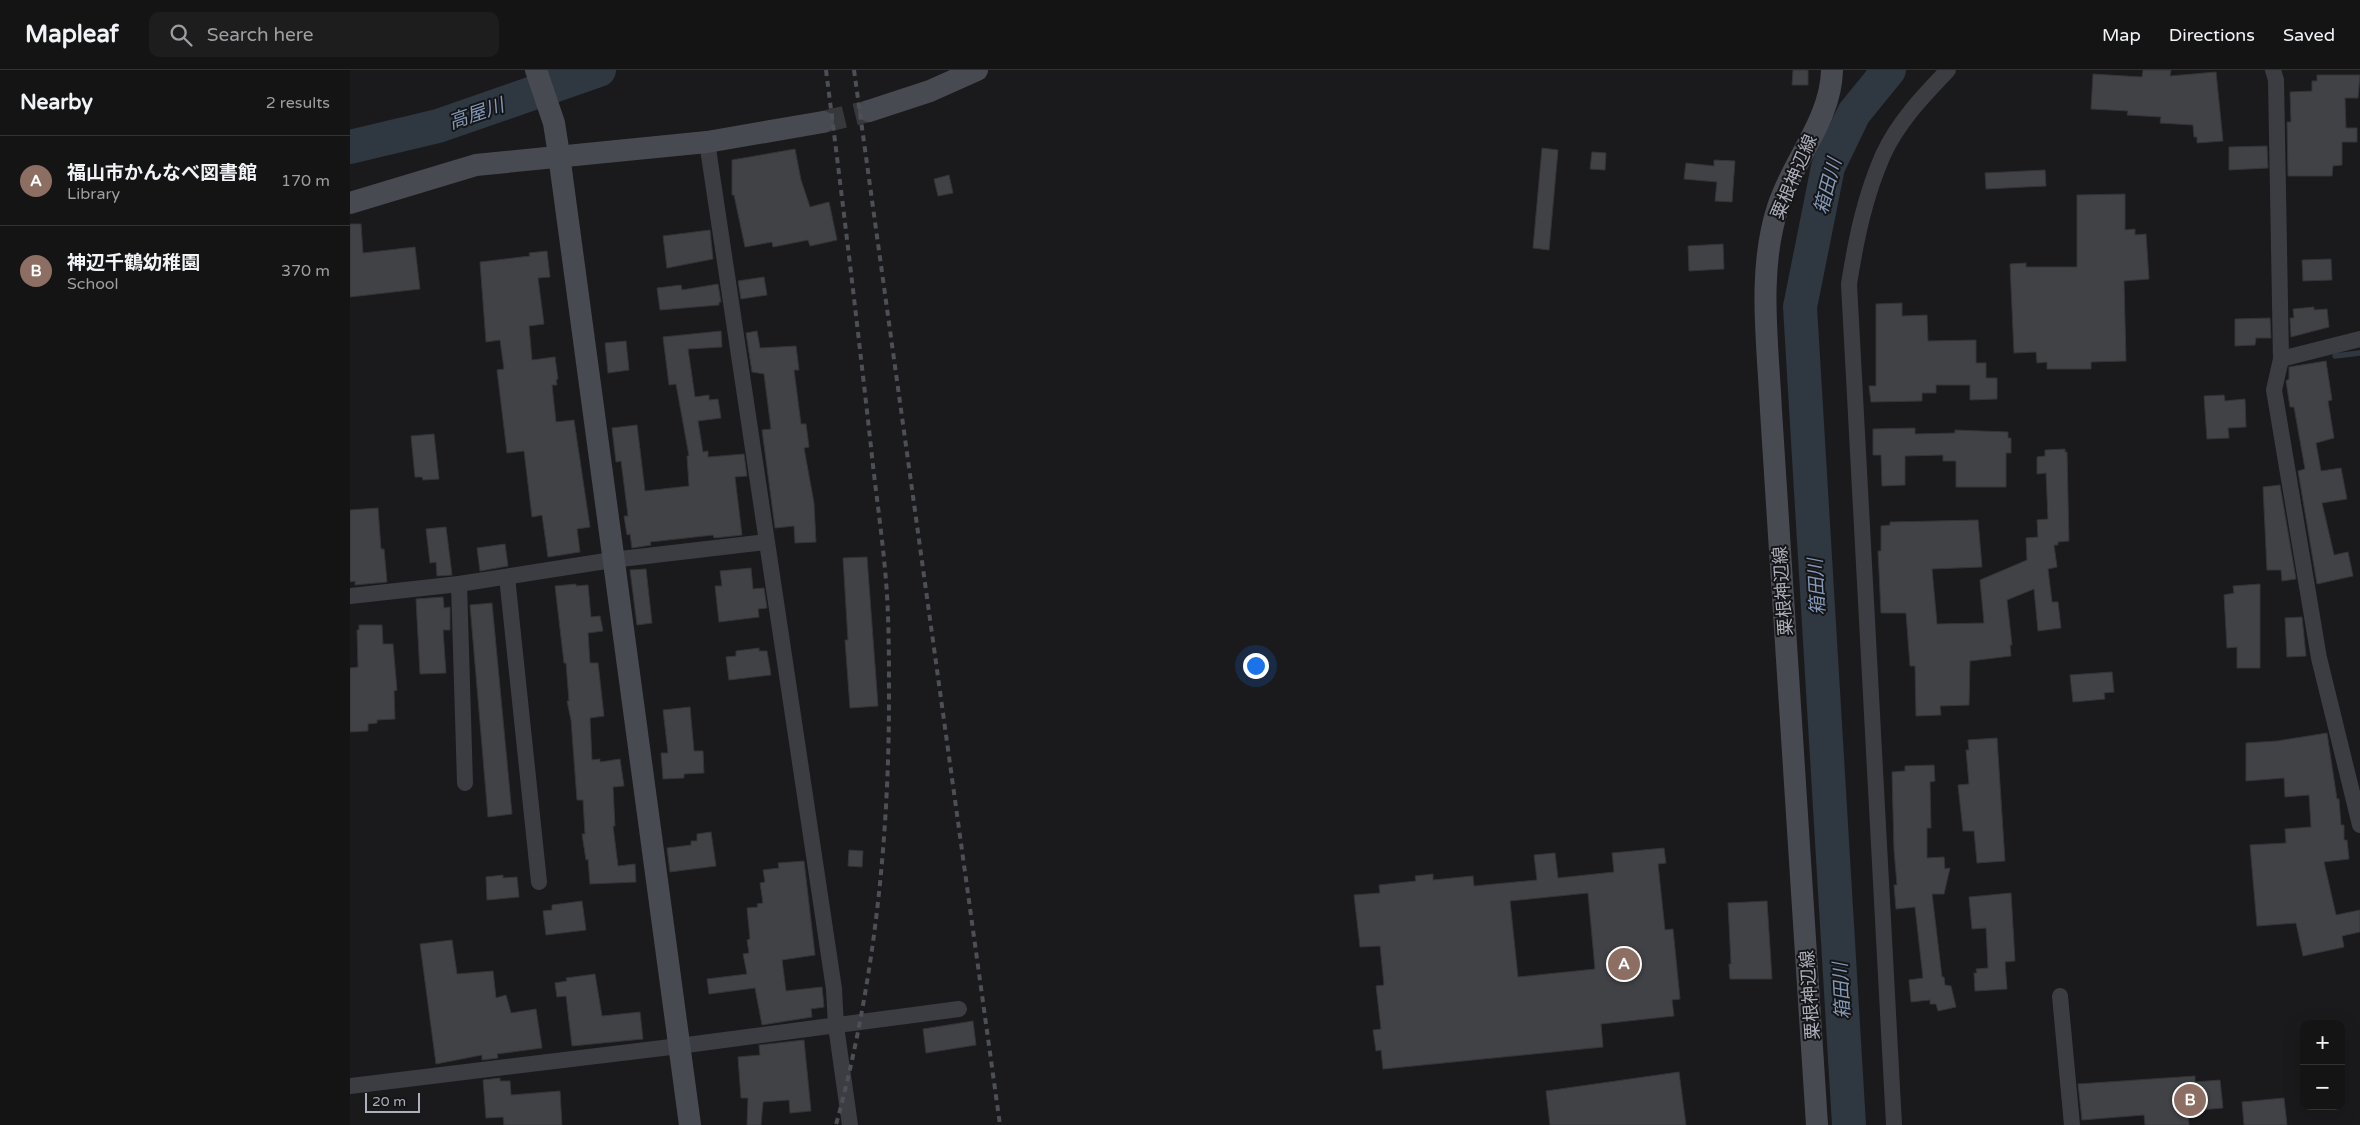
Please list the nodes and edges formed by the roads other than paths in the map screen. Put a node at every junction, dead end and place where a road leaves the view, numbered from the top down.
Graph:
1 (536, 70) edge
2 (977, 70) edge
3 (1832, 70) edge
4 (1948, 70) edge
5 (2272, 70) edge
6 (870, 111) tunnel mouth
7 (823, 122) tunnel mouth
8 (707, 142) junction
9 (559, 155) junction
10 (350, 204) edge
11 (2360, 339) edge
12 (2281, 359) junction
13 (766, 542) junction
14 (612, 560) junction
15 (507, 577) junction
16 (459, 584) junction
17 (350, 596) edge
18 (465, 783) dead end
19 (2360, 825) edge
20 (539, 882) dead end
21 (2060, 996) dead end
22 (959, 1008) dead end
23 (836, 1026) junction
24 (679, 1046) junction
25 (350, 1086) edge
26 (690, 1125) edge
27 (850, 1125) edge
28 (1818, 1125) edge
29 (1894, 1125) edge
30 (2072, 1125) edge

1 - 9 street
2 - 6 street
3 - 28 street, 粟根神辺線
4 - 29 street
5 - 12 street
7 - 8 street
8 - 9 street
8 - 13 street
9 - 10 street
9 - 14 street
11 - 12 street
12 - 19 street
13 - 14 street
13 - 23 street
14 - 15 street
14 - 24 street
15 - 16 street
15 - 20 street
16 - 17 street
16 - 18 street
21 - 30 street
22 - 23 street
23 - 24 street
23 - 27 street
24 - 25 street
24 - 26 street

